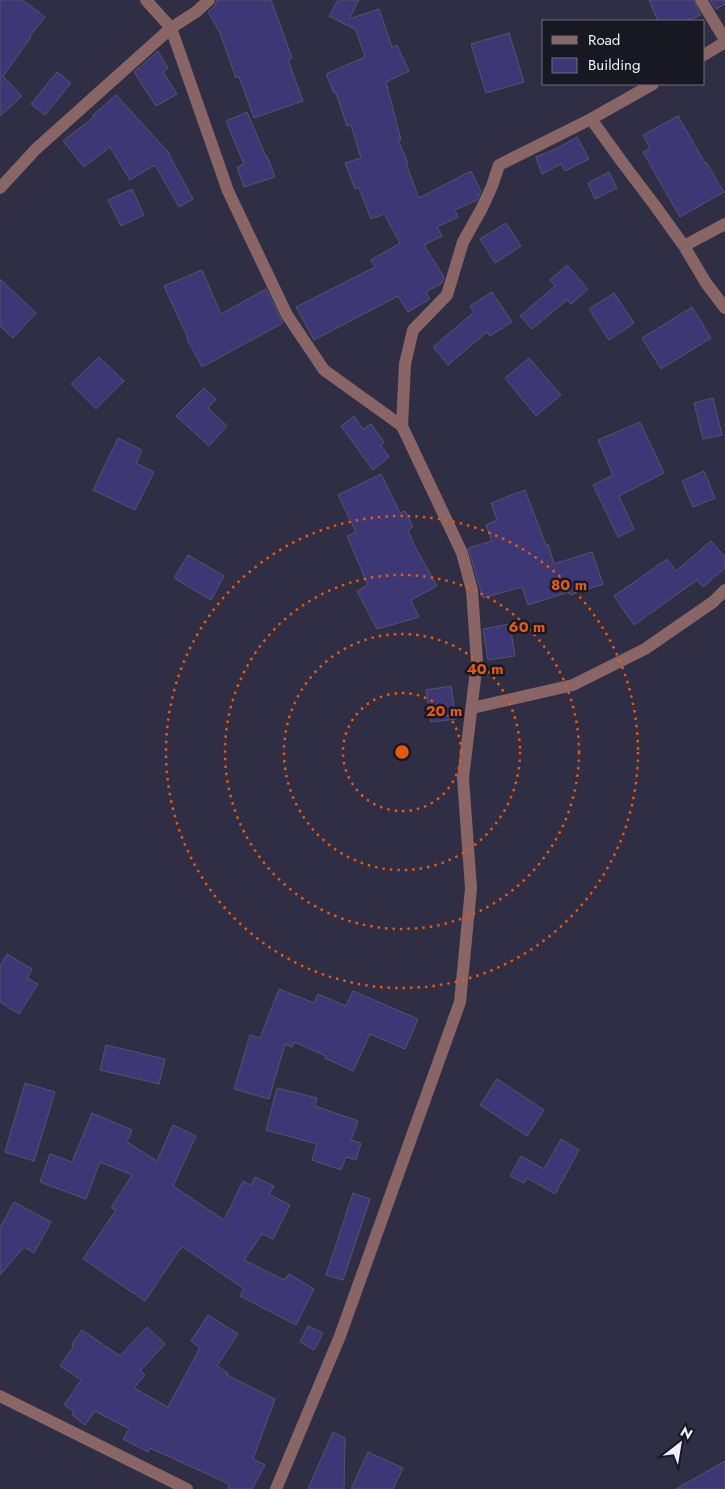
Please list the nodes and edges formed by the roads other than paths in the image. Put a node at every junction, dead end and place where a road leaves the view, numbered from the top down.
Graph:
1 (146, 0) edge
2 (209, 0) edge
3 (701, 0) edge
4 (171, 28) junction
5 (725, 41) edge
6 (705, 53) edge
7 (651, 85) edge
8 (591, 119) junction
9 (0, 188) edge
10 (725, 224) edge
11 (684, 246) junction
12 (725, 308) edge
13 (402, 426) junction
14 (725, 590) edge
15 (472, 708) junction
16 (0, 1396) edge
17 (187, 1489) edge
18 (276, 1489) edge

1 - 4 street
2 - 4 street
3 - 5 street
4 - 9 street
4 - 13 street
5 - 6 street
7 - 8 street
8 - 11 street
8 - 13 street
10 - 11 street
11 - 12 street
13 - 15 street
14 - 15 street
15 - 18 street
16 - 17 street

